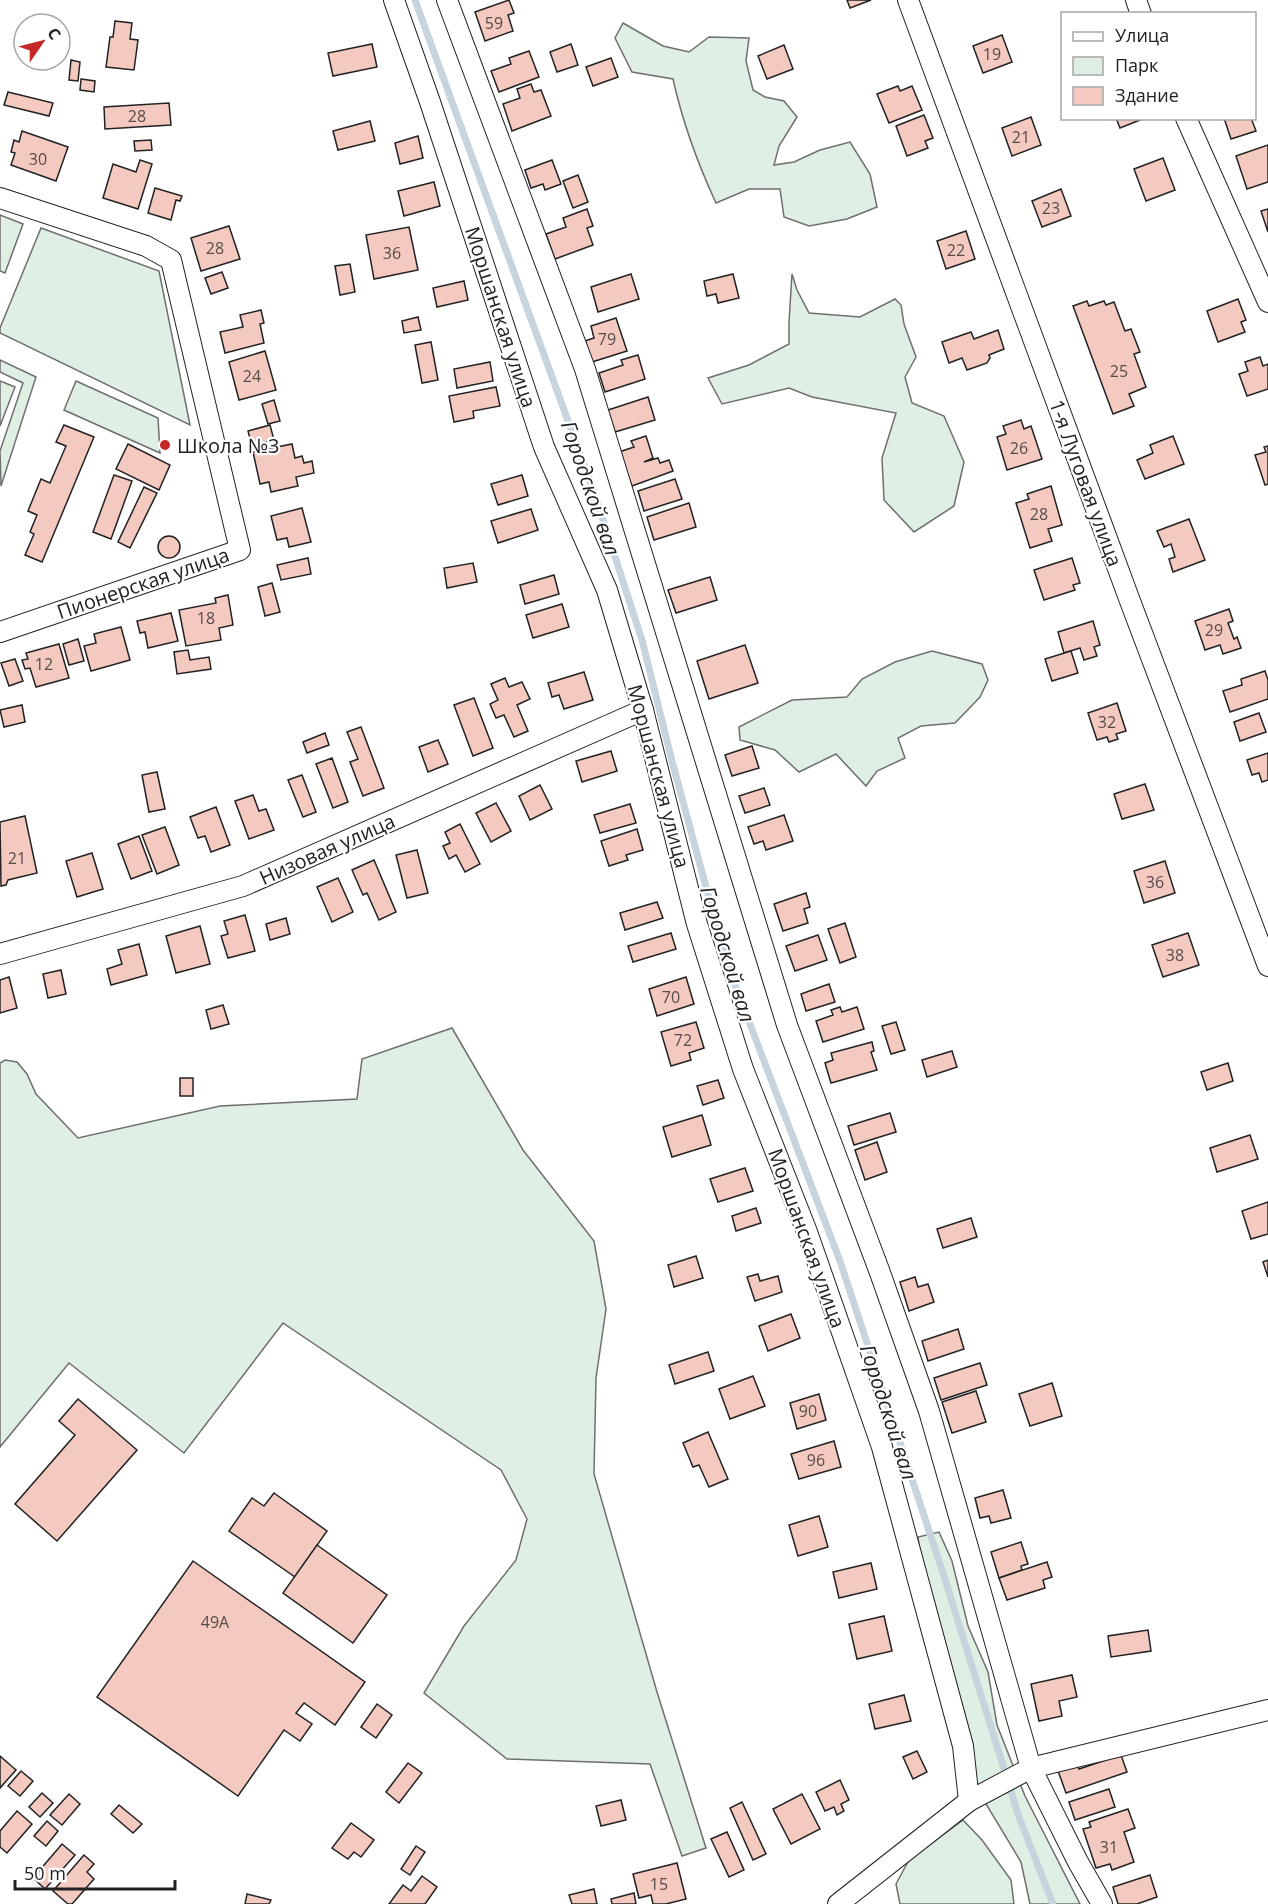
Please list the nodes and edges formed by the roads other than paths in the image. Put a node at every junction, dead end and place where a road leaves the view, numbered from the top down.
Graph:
1 (394, 0) edge
2 (447, 0) edge
3 (908, 0) edge
4 (1187, 120) edge
5 (0, 198) edge
6 (1268, 302) edge
7 (0, 632) edge
8 (643, 710) junction
9 (0, 954) edge
10 (1268, 966) edge
11 (1268, 1710) edge
12 (1024, 1772) junction
13 (969, 1801) junction
14 (838, 1904) edge
15 (1102, 1904) edge

1 - 8 street, Моршанская улица
2 - 12 street
3 - 10 street, 1-я Луговая улица
4 - 6 street
5 - 7 street, Пионерская улица
8 - 9 street, Низовая улица
8 - 13 street, Моршанская улица
11 - 12 street
12 - 13 street
12 - 15 street
13 - 14 street

